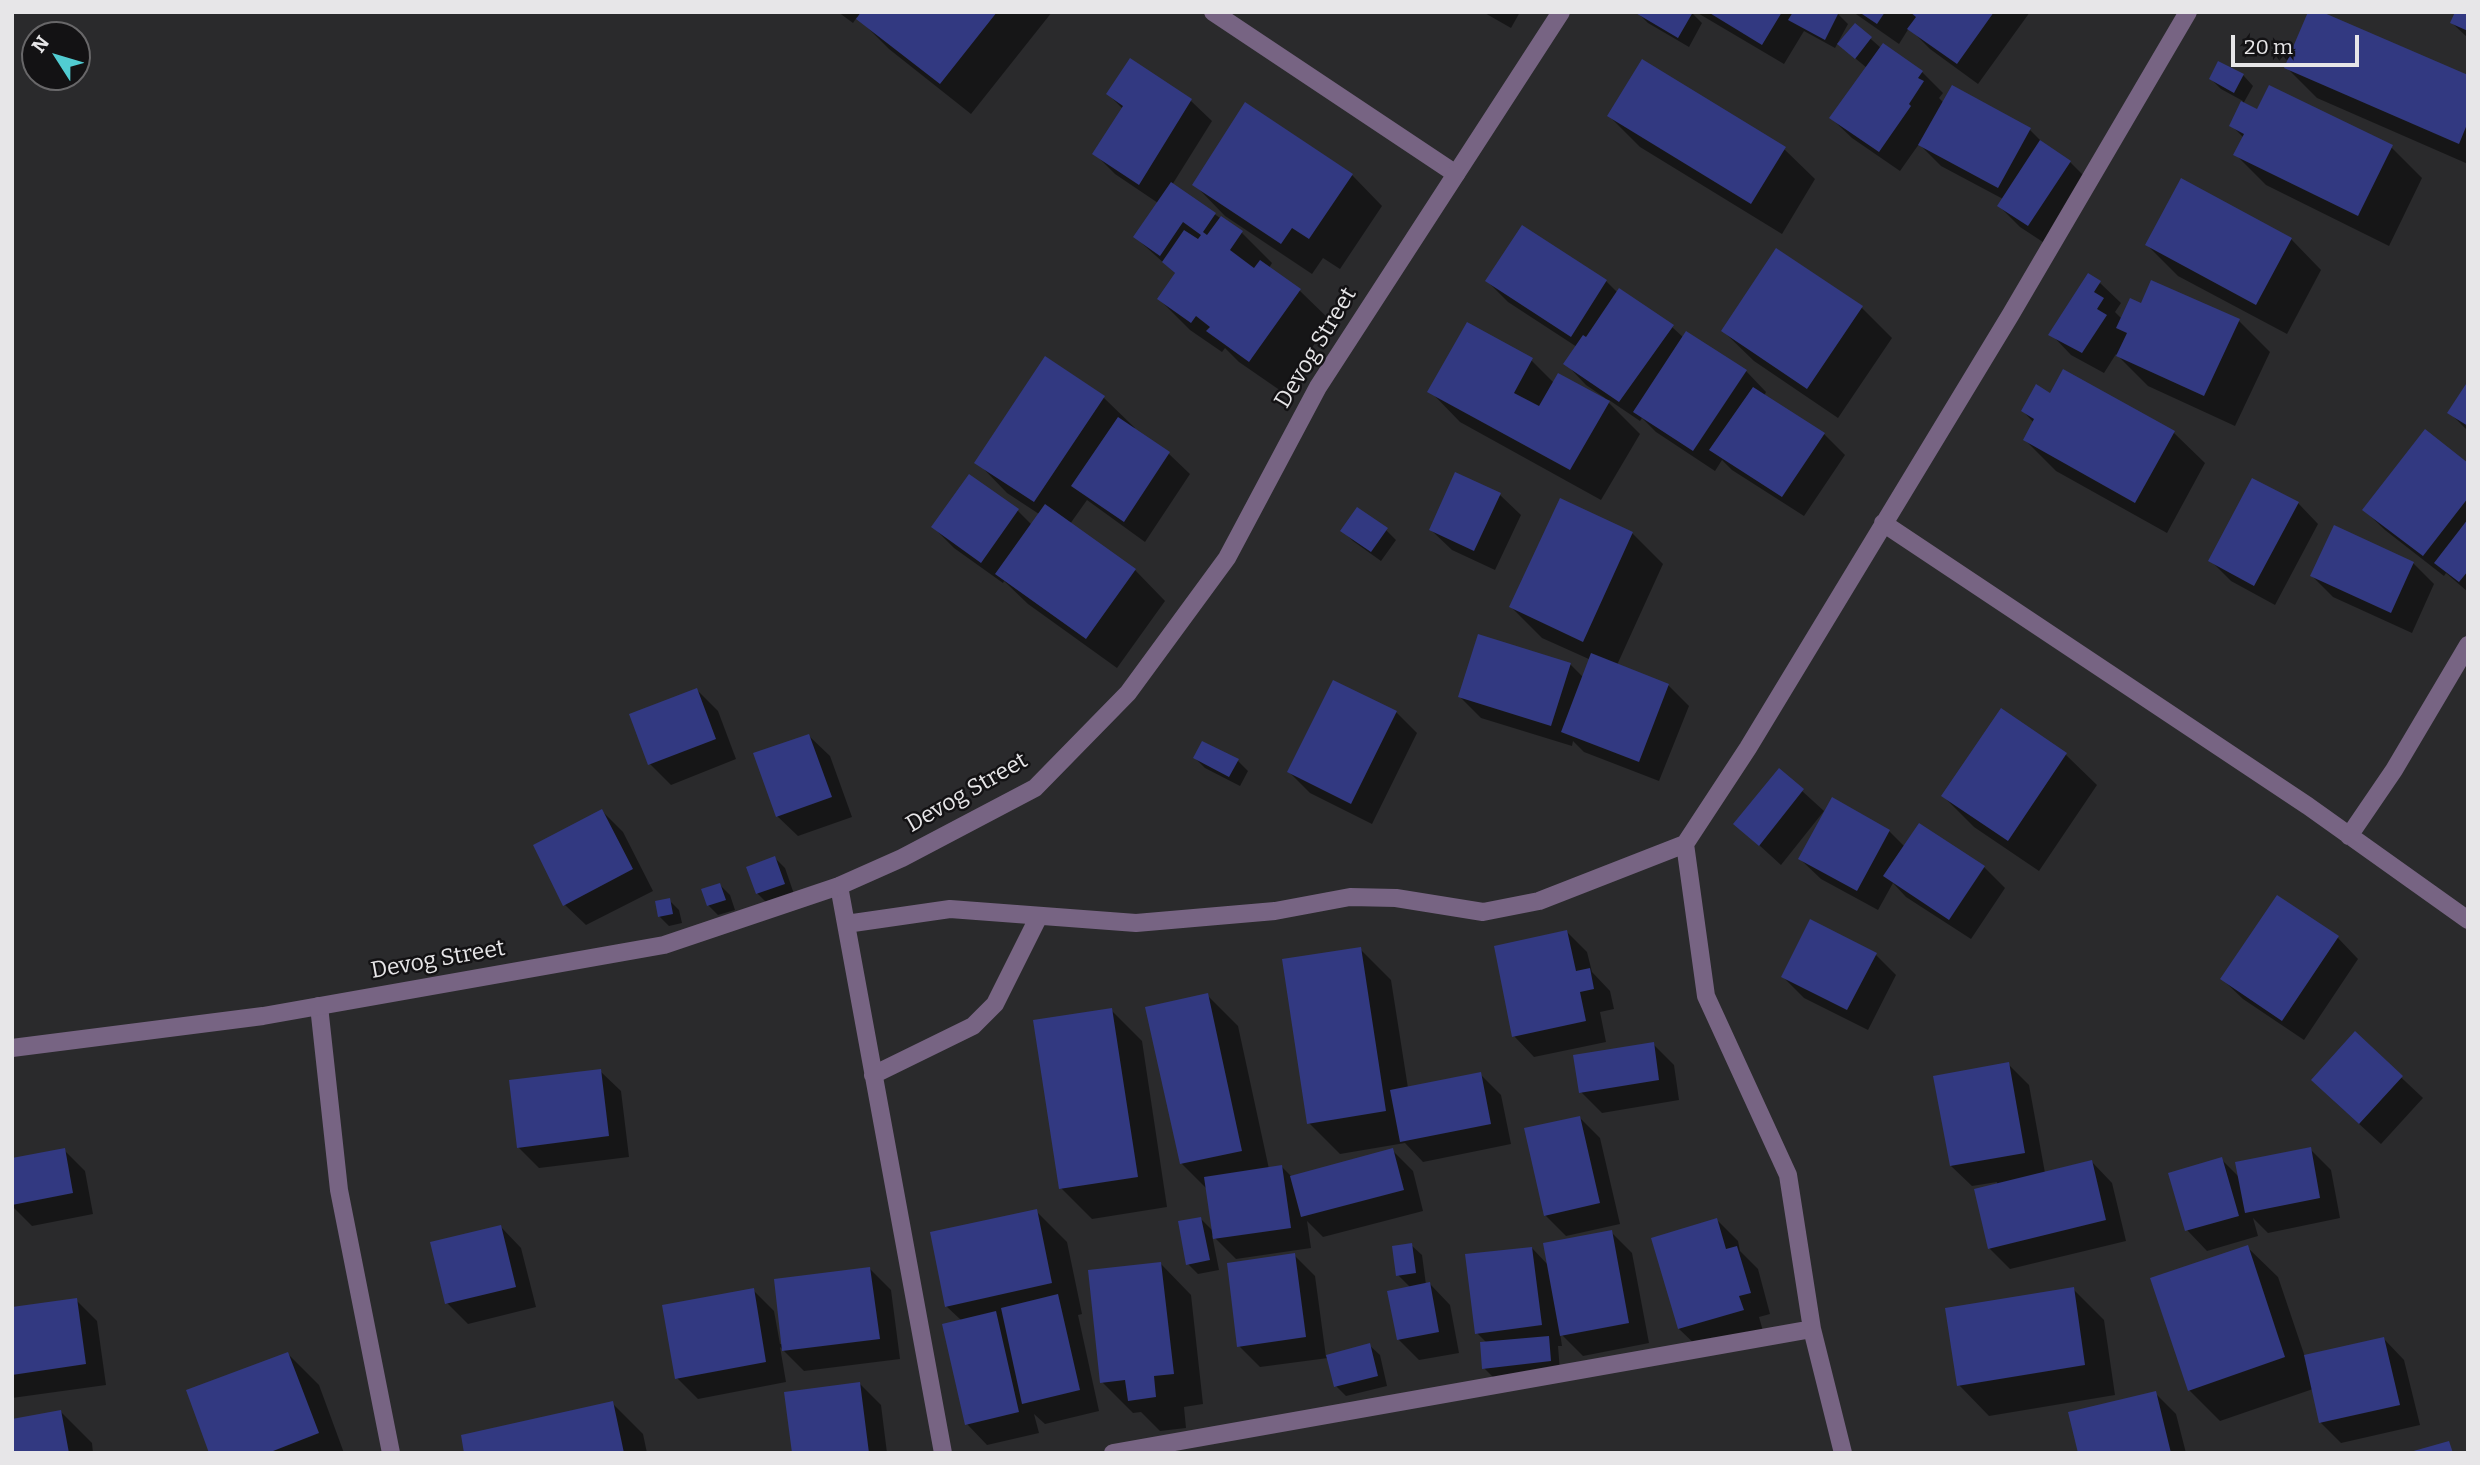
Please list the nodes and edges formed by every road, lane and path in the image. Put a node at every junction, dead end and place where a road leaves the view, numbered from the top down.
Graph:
1 (1213, 12) edge
2 (1560, 12) edge
3 (2188, 12) edge
4 (1456, 174) junction
5 (1883, 523) junction
6 (2468, 645) edge
7 (2349, 836) junction
8 (1685, 844) junction
9 (839, 886) junction
10 (1040, 916) junction
11 (2468, 920) edge
12 (846, 924) junction
13 (319, 1006) junction
14 (12, 1048) edge
15 (873, 1075) junction
16 (1812, 1329) junction
17 (391, 1453) edge
18 (943, 1453) edge
19 (1113, 1453) edge
20 (1843, 1453) edge

1 - 4 street
2 - 4 street, Devog Street
3 - 5 street
4 - 9 street, Devog Street
5 - 7 street
5 - 8 street
6 - 7 street
7 - 11 street
8 - 10 street
8 - 16 street
9 - 12 street
9 - 13 street, Devog Street
10 - 12 street
10 - 15 street
12 - 15 street
13 - 14 street, Devog Street
13 - 17 street
15 - 18 street
16 - 19 street
16 - 20 street

